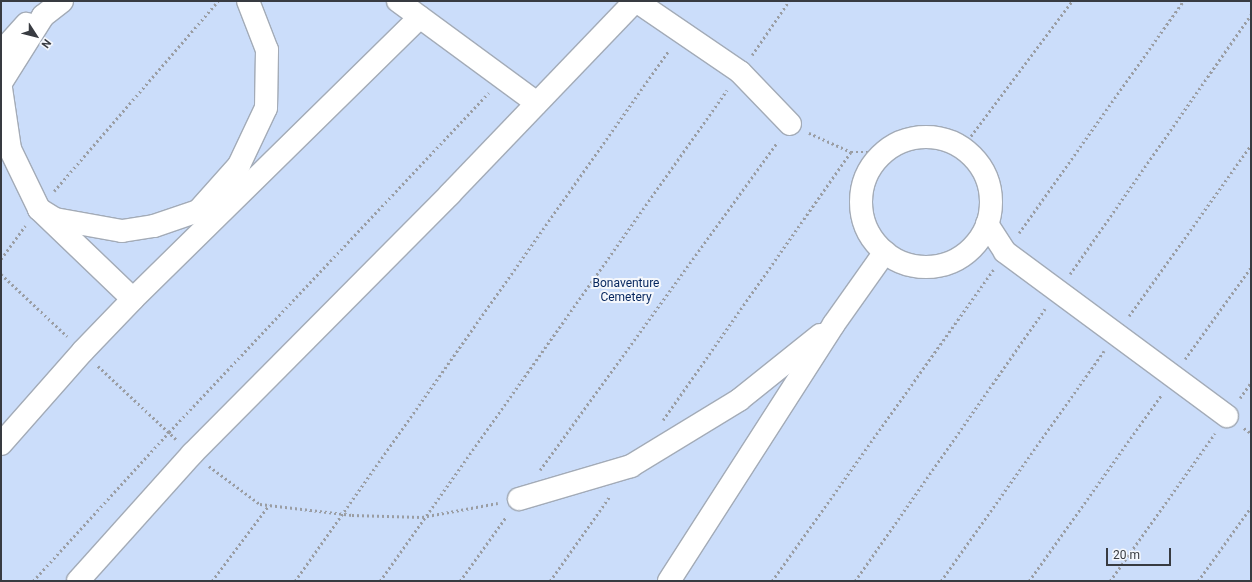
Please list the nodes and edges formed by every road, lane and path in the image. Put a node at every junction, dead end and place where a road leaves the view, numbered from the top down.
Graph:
1 (46, 1) edge
2 (62, 1) edge
3 (218, 1) edge
4 (248, 1) edge
5 (398, 1) edge
6 (636, 1) edge
7 (789, 1) edge
8 (1072, 1) edge
9 (1183, 1) edge
10 (420, 17) junction
11 (681, 32) junction
12 (1, 52) edge
13 (740, 72) junction
14 (503, 78) junction
15 (1, 82) edge
16 (1, 88) edge
17 (537, 103) junction
18 (790, 124) junction
19 (1251, 145) edge
20 (962, 148) junction
21 (851, 152) junction
22 (883, 152) junction
23 (39, 209) junction
24 (987, 224) junction
25 (885, 252) junction
26 (1005, 252) junction
27 (1, 259) edge
28 (1251, 267) edge
29 (1, 274) edge
30 (133, 299) junction
31 (834, 324) junction
32 (1117, 333) junction
33 (82, 351) junction
34 (1174, 375) junction
35 (1251, 382) edge
36 (1227, 416) junction
37 (658, 426) dead end
38 (169, 432) junction
39 (1, 444) edge
40 (192, 454) junction
41 (631, 466) junction
42 (519, 499) junction
43 (269, 505) junction
44 (1251, 507) edge
45 (343, 514) junction
46 (427, 516) junction
47 (33, 581) edge
48 (78, 581) edge
49 (212, 581) edge
50 (295, 581) edge
51 (380, 581) edge
52 (460, 581) edge
53 (550, 581) edge
54 (669, 581) edge
55 (772, 581) edge
56 (941, 581) edge
57 (1029, 581) edge
58 (1110, 581) edge
59 (1198, 581) edge

1 - 12 lane
2 - 15 lane
3 - 23 path
4 - 23 lane
5 - 10 lane
6 - 11 lane
6 - 17 lane
7 - 13 path
8 - 20 path
9 - 26 path
10 - 14 lane
10 - 30 lane
11 - 13 lane
11 - 45 path
13 - 18 lane
13 - 46 path
14 - 17 lane
14 - 38 path
16 - 23 lane
17 - 40 lane
18 - 21 path
18 - 42 path
19 - 32 path
20 - 22 lane
20 - 24 lane
21 - 22 path
21 - 37 path
22 - 25 lane
23 - 27 path
23 - 30 lane
24 - 25 lane
24 - 26 lane
25 - 31 lane
26 - 32 lane
26 - 55 path
28 - 34 path
29 - 33 path
30 - 33 lane
31 - 41 lane
31 - 54 lane
32 - 34 lane
32 - 56 path
33 - 38 path
33 - 39 lane
34 - 36 lane
34 - 57 path
35 - 36 path
36 - 58 path
38 - 40 path
38 - 47 path
40 - 43 path
40 - 48 lane
41 - 42 lane
41 - 53 path
42 - 46 path
42 - 52 path
43 - 45 path
43 - 49 path
44 - 59 path
45 - 46 path
45 - 50 path
46 - 51 path

